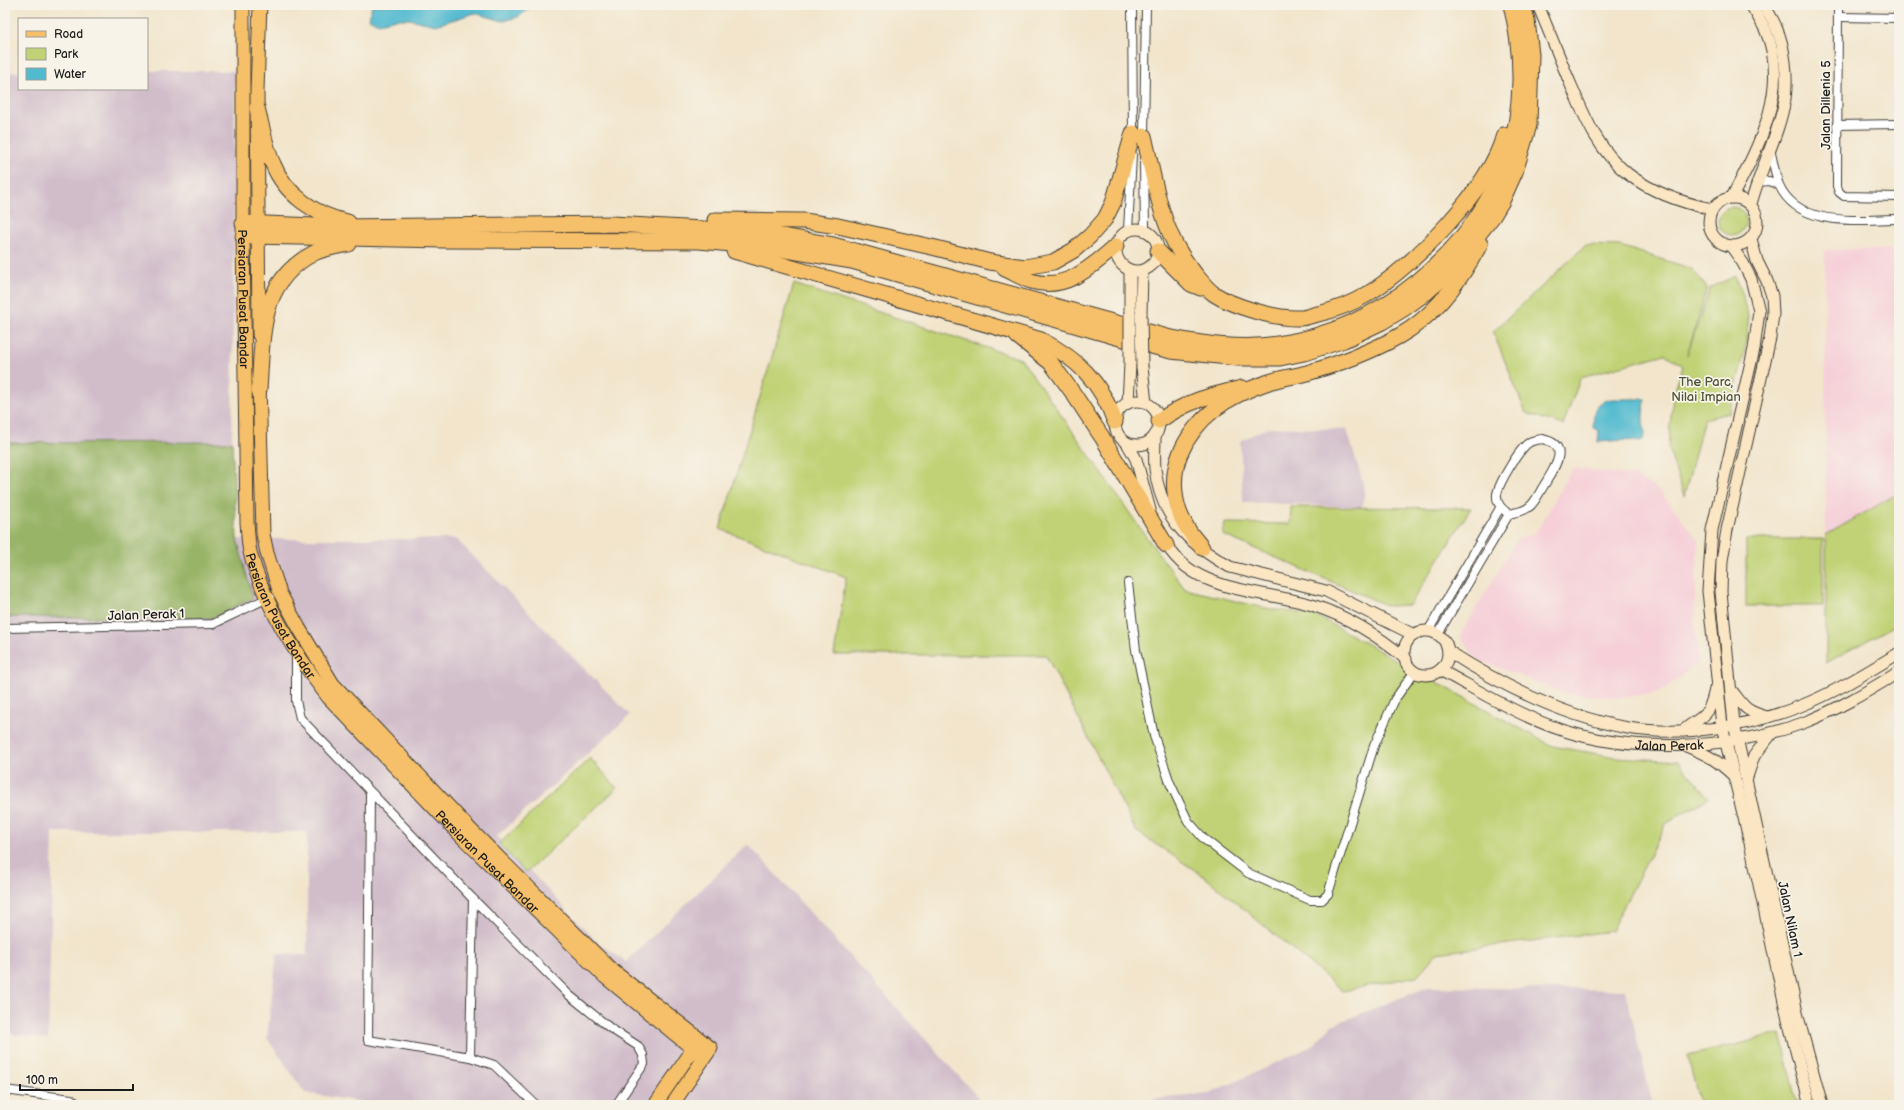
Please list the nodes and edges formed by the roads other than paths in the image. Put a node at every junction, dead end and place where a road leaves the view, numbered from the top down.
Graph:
1 (243, 5) edge
2 (260, 5) edge
3 (1132, 5) edge
4 (1146, 5) edge
5 (1511, 5) edge
6 (1523, 5) edge
7 (1538, 5) edge
8 (1752, 5) edge
9 (1764, 5) edge
10 (1838, 5) edge
11 (1838, 17) junction
12 (1899, 18) edge
13 (1518, 104) junction
14 (258, 108) junction
15 (1899, 124) edge
16 (1837, 125) junction
17 (1139, 135) junction
18 (1770, 147) junction
19 (1756, 182) junction
20 (1779, 185) junction
21 (1732, 197) junction
22 (1899, 197) edge
23 (1751, 204) junction
24 (1712, 210) junction
25 (1493, 216) junction
26 (1899, 219) edge
27 (612, 224) junction
28 (250, 230) junction
29 (1128, 230) junction
30 (1145, 230) junction
31 (372, 233) junction
32 (1751, 239) junction
33 (699, 241) junction
34 (1116, 246) junction
35 (1731, 246) junction
36 (1158, 250) junction
37 (990, 262) junction
38 (1130, 270) junction
39 (1142, 271) junction
40 (1213, 294) junction
41 (1009, 330) junction
42 (1266, 383) junction
43 (260, 390) junction
44 (1128, 403) junction
45 (1146, 403) junction
46 (1115, 422) junction
47 (1157, 428) junction
48 (1127, 443) junction
49 (1500, 508) junction
50 (1509, 514) junction
51 (1166, 545) junction
52 (1202, 548) junction
53 (1128, 583) dead end
54 (280, 593) junction
55 (266, 599) junction
56 (5, 628) edge
57 (1433, 633) junction
58 (1414, 635) junction
59 (296, 651) junction
60 (1448, 651) junction
61 (1899, 653) edge
62 (1406, 659) junction
63 (1440, 670) junction
64 (1415, 671) junction
65 (1899, 672) edge
66 (1717, 682) junction
67 (1730, 690) junction
68 (1767, 717) junction
69 (1734, 724) junction
70 (1722, 726) junction
71 (1683, 731) junction
72 (1772, 733) junction
73 (1737, 739) junction
74 (1725, 740) junction
75 (1685, 746) junction
76 (1734, 776) junction
77 (1746, 780) junction
78 (370, 793) junction
79 (473, 899) junction
80 (697, 1044) junction
81 (470, 1057) junction
82 (5, 1090) edge
83 (75, 1105) edge
84 (536, 1105) edge
85 (616, 1105) edge
86 (655, 1105) edge
87 (672, 1105) edge
88 (1810, 1105) edge
89 (1822, 1105) edge

1 - 28 main road, Persiaran Pusat Bandar
2 - 14 main road, Persiaran Pusat Bandar
3 - 17 street
4 - 17 street
5 - 13 highway
6 - 25 highway
7 - 24 main road
8 - 21 main road
9 - 18 main road
10 - 11 street, Jalan Dillenia 5
11 - 12 street
11 - 16 street, Jalan Dillenia 5
13 - 27 highway
13 - 40 highway
14 - 28 main road, Persiaran Pusat Bandar
14 - 31 highway
15 - 16 street
16 - 22 street, Jalan Dillenia 5
17 - 29 street
17 - 30 street
17 - 37 highway
17 - 40 highway
18 - 19 main road
18 - 20 street
19 - 20 street
19 - 23 main road
20 - 26 street
21 - 23 main road
21 - 24 main road
23 - 32 main road
24 - 35 main road
25 - 33 highway
25 - 42 highway
27 - 31 highway
27 - 37 highway
28 - 31 highway
28 - 43 main road, Persiaran Pusat Bandar
28 - 55 main road, Persiaran Pusat Bandar
29 - 30 main road
29 - 34 main road
30 - 36 main road
31 - 33 highway
31 - 43 highway
32 - 35 main road
32 - 67 main road, Jalan Nilam 1
33 - 41 highway
34 - 37 highway
34 - 38 main road
35 - 66 main road, Jalan Nilam 1
36 - 39 main road
36 - 40 highway
38 - 39 main road
38 - 44 main road, bridge
39 - 45 main road, bridge
41 - 46 highway
41 - 51 highway
42 - 47 highway
42 - 52 highway
43 - 54 main road, Persiaran Pusat Bandar
44 - 45 main road
44 - 46 main road
45 - 47 main road
46 - 48 main road
47 - 48 main road
47 - 52 main road
48 - 51 main road
49 - 50 street
49 - 50 street
49 - 57 street
50 - 57 street
51 - 62 main road
52 - 58 main road
53 - 64 street
54 - 55 street, Jalan Perak 1
54 - 80 main road, Persiaran Pusat Bandar
55 - 56 street, Jalan Perak 1
55 - 59 main road, Persiaran Pusat Bandar
57 - 58 main road
57 - 60 main road
58 - 62 main road
59 - 78 street
59 - 80 main road, Persiaran Pusat Bandar
60 - 63 main road
60 - 71 main road, Jalan Perak
61 - 68 main road, Jalan Perak
62 - 64 main road
63 - 64 main road
63 - 75 main road, Jalan Perak
65 - 72 main road, Jalan Perak
66 - 70 main road, Jalan Nilam 1
66 - 71 main road
67 - 68 main road
67 - 69 main road, Jalan Nilam 1
68 - 69 main road, Jalan Perak
69 - 70 main road, Jalan Perak
69 - 73 main road, Jalan Nilam 1
70 - 71 main road, Jalan Perak
70 - 74 main road, Jalan Nilam 1
72 - 73 main road, Jalan Perak
72 - 77 main road
73 - 74 main road, Jalan Perak
73 - 77 main road, Jalan Nilam 1
74 - 75 main road, Jalan Perak
74 - 76 main road, Jalan Nilam 1
75 - 76 main road
76 - 88 main road, Jalan Nilam 1
77 - 89 main road, Jalan Nilam 1
78 - 79 street
78 - 81 street
79 - 81 street
79 - 85 street
80 - 86 main road
80 - 87 main road, Persiaran Pusat Bandar
81 - 84 street
82 - 83 street

